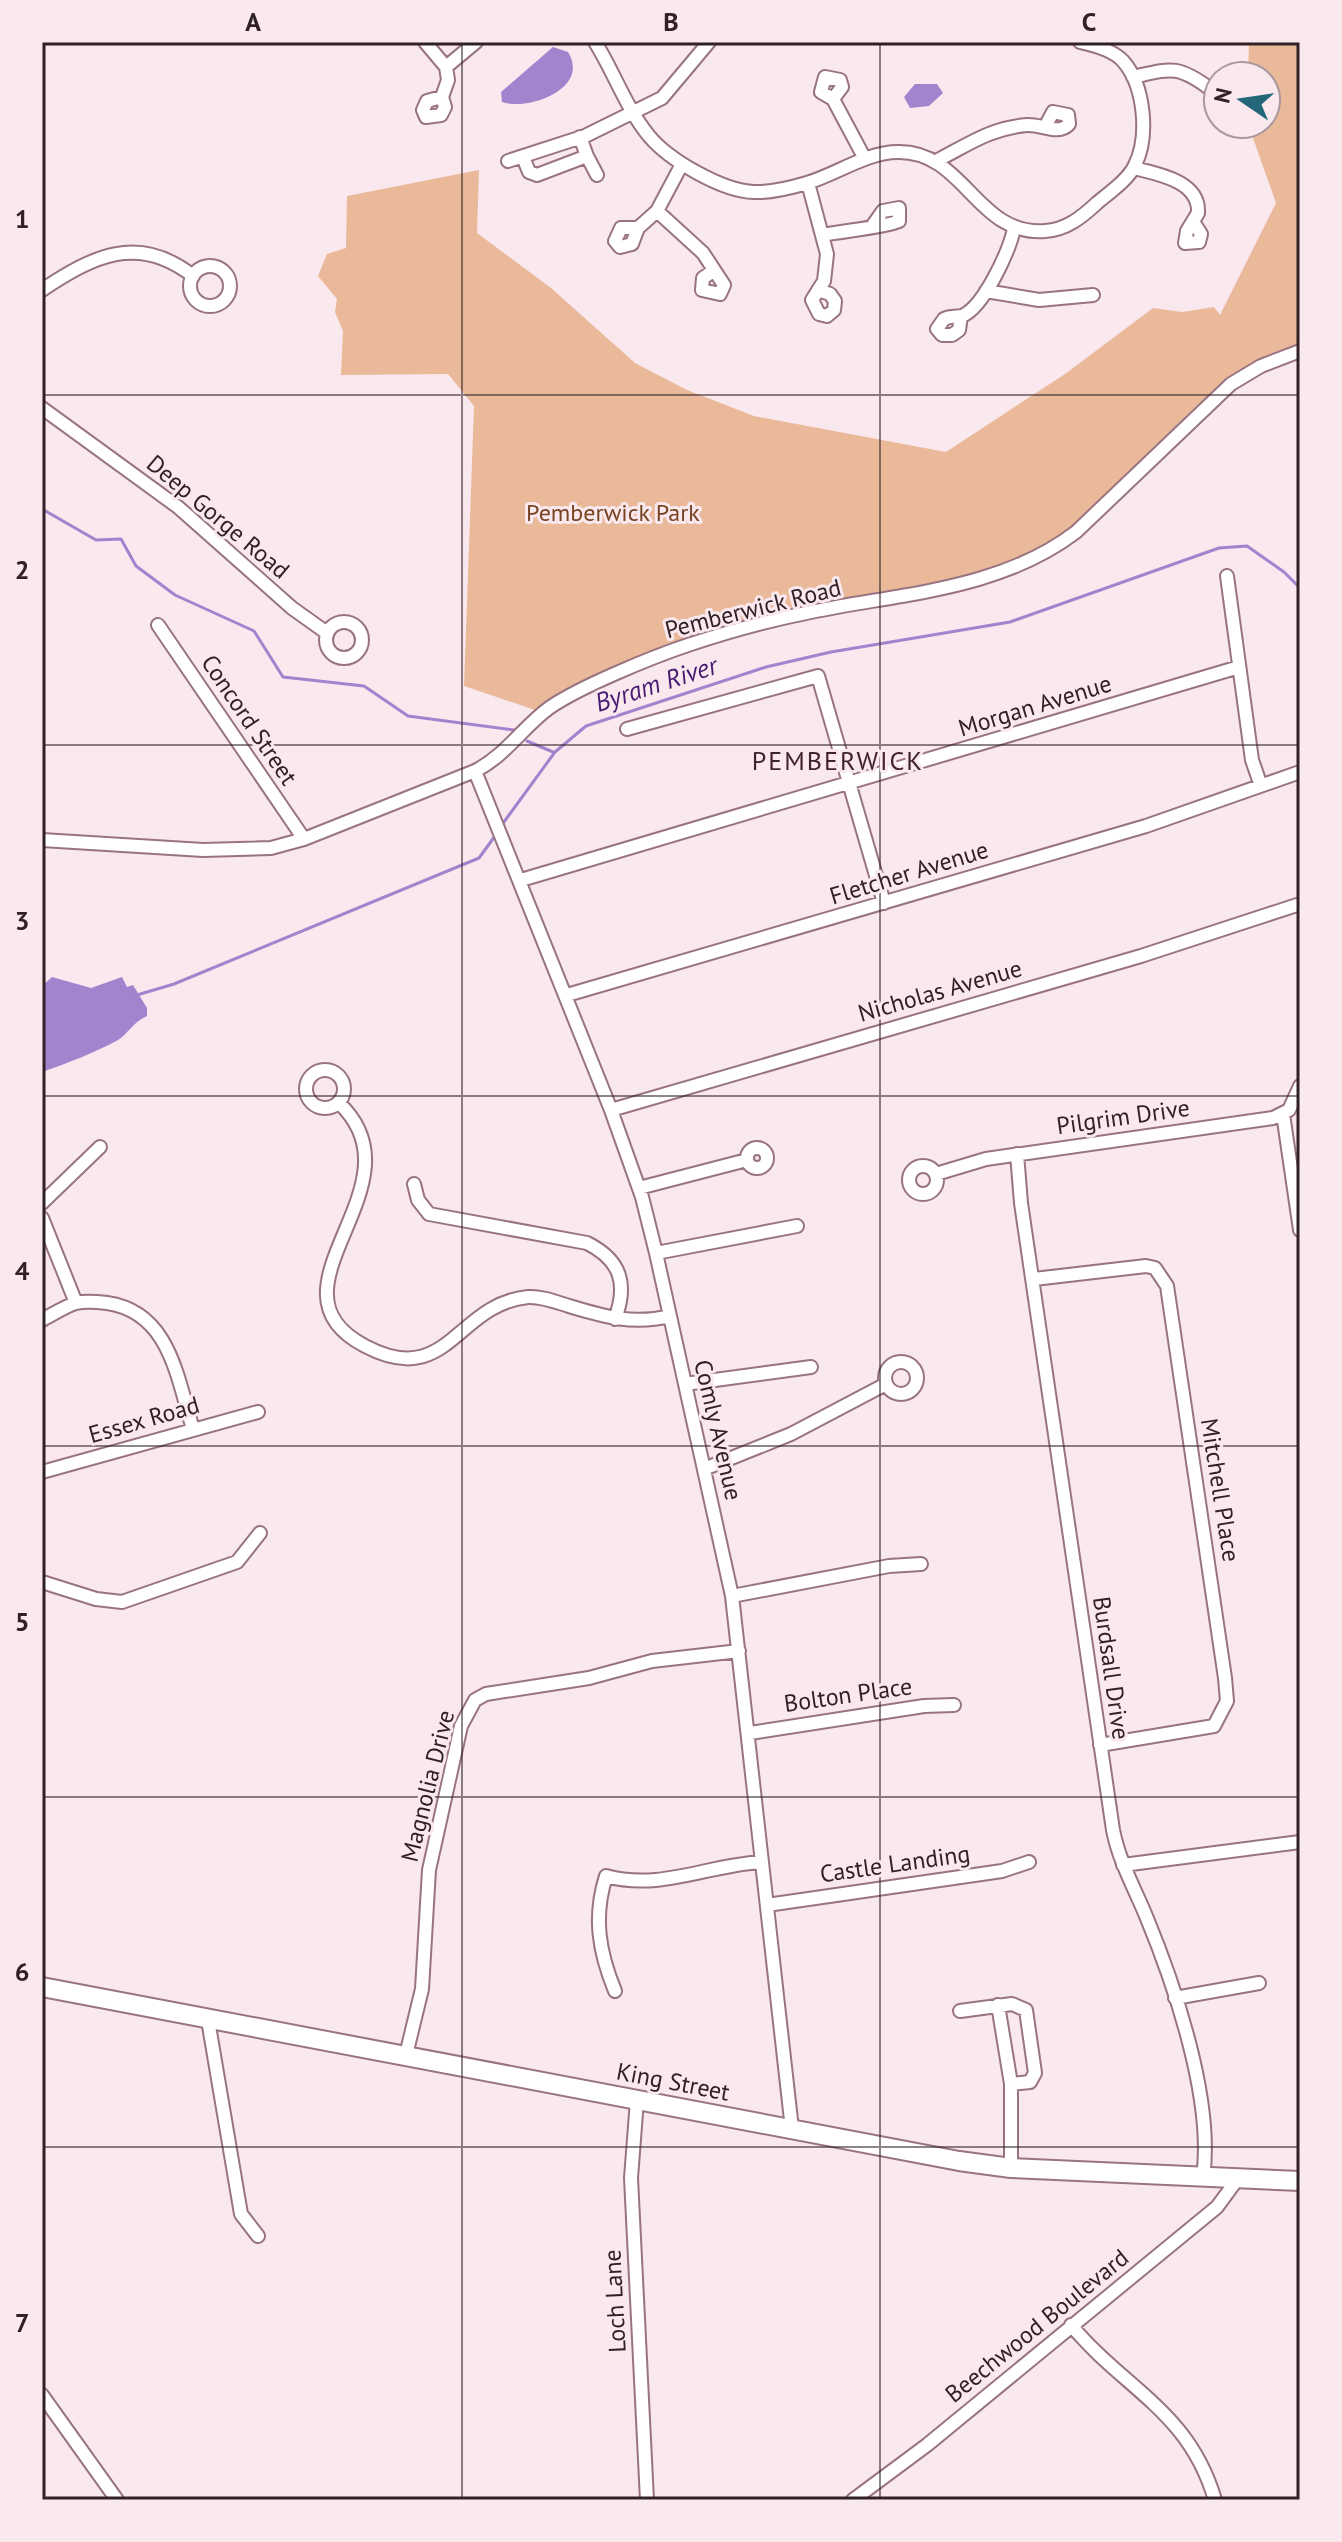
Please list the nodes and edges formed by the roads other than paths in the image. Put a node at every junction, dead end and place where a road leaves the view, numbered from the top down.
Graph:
1 (425, 42) edge
2 (476, 42) edge
3 (595, 42) edge
4 (709, 42) edge
5 (1080, 42) edge
6 (1096, 44) edge
7 (446, 67) junction
8 (1133, 77) junction
9 (1202, 83) edge
10 (442, 97) dead end
11 (833, 99) dead end
12 (634, 112) junction
13 (1045, 127) dead end
14 (580, 137) junction
15 (587, 156) junction
16 (523, 157) junction
17 (865, 159) junction
18 (938, 160) junction
19 (508, 161) dead end
20 (682, 164) junction
21 (1134, 168) junction
22 (597, 175) dead end
23 (808, 183) junction
24 (657, 211) junction
25 (1194, 223) dead end
26 (873, 225) dead end
27 (638, 228) dead end
28 (1014, 229) junction
29 (823, 235) junction
30 (713, 271) dead end
31 (193, 276) dead end
32 (42, 290) edge
33 (818, 290) dead end
34 (986, 291) junction
35 (1093, 295) dead end
36 (961, 316) dead end
37 (1300, 351) edge
38 (42, 408) edge
39 (1227, 576) dead end
40 (158, 625) dead end
41 (327, 633) dead end
42 (1239, 667) junction
43 (627, 729) dead end
44 (475, 771) junction
45 (1300, 772) edge
46 (1260, 783) junction
47 (848, 785) junction
48 (304, 839) junction
49 (42, 840) edge
50 (521, 880) junction
51 (884, 903) junction
52 (1300, 904) edge
53 (567, 995) junction
54 (1300, 1086) edge
55 (339, 1103) dead end
56 (611, 1110) junction
57 (1283, 1114) junction
58 (100, 1147) dead end
59 (1017, 1154) junction
60 (747, 1160) dead end
61 (936, 1174) dead end
62 (414, 1184) dead end
63 (639, 1188) junction
64 (42, 1203) edge
65 (1298, 1205) edge
66 (42, 1218) edge
67 (797, 1226) dead end
68 (1300, 1230) edge
69 (656, 1253) junction
70 (1034, 1279) junction
71 (76, 1303) junction
72 (670, 1316) junction
73 (615, 1319) junction
74 (42, 1320) edge
75 (811, 1367) dead end
76 (685, 1384) junction
77 (886, 1384) dead end
78 (258, 1412) dead end
79 (193, 1429) junction
80 (704, 1469) junction
81 (42, 1472) edge
82 (260, 1533) dead end
83 (921, 1564) dead end
84 (42, 1582) edge
85 (732, 1596) junction
86 (739, 1651) junction
87 (954, 1705) dead end
88 (750, 1733) junction
89 (1100, 1745) junction
90 (1300, 1842) edge
91 (762, 1862) junction
92 (1029, 1862) dead end
93 (1123, 1865) junction
94 (767, 1905) junction
95 (1259, 1983) dead end
96 (42, 1987) edge
97 (615, 1991) dead end
98 (1175, 1998) junction
99 (998, 2005) junction
100 (960, 2011) dead end
101 (208, 2020) junction
102 (406, 2055) junction
103 (1011, 2084) junction
104 (637, 2100) junction
105 (792, 2129) junction
106 (1011, 2168) junction
107 (1203, 2177) junction
108 (1239, 2177) junction
109 (1300, 2181) edge
110 (258, 2236) dead end
111 (1071, 2325) junction
112 (42, 2395) edge
113 (117, 2500) edge
114 (647, 2500) edge
115 (853, 2500) edge
116 (1215, 2500) edge

1 - 7 street
2 - 7 street
3 - 12 street
4 - 12 street
5 - 6 street
6 - 8 street
7 - 10 street
8 - 9 street
8 - 21 street
11 - 17 street
12 - 14 street
12 - 20 street
13 - 18 street
14 - 15 street
14 - 16 street
15 - 16 street
15 - 22 street
16 - 19 street
17 - 18 street
17 - 23 street
18 - 28 street
20 - 23 street
20 - 24 street
21 - 25 street
21 - 28 street
23 - 29 street
24 - 27 street
24 - 30 street
26 - 29 street
28 - 34 street
29 - 33 street
31 - 32 street
34 - 35 street
34 - 36 street
37 - 44 street, Pemberwick Road
38 - 41 street, Deep Gorge Road
39 - 42 street
40 - 48 street, Concord Street
42 - 46 street
42 - 47 street, Morgan Avenue
43 - 47 street
44 - 48 street, Pemberwick Road
44 - 50 street, Comly Avenue
45 - 46 street, Fletcher Avenue
46 - 51 street, Fletcher Avenue
47 - 50 street, Morgan Avenue
47 - 51 street
48 - 49 street, Pemberwick Road
50 - 53 street, Comly Avenue
51 - 53 street, Fletcher Avenue
52 - 56 street, Nicholas Avenue
53 - 56 street, Comly Avenue
54 - 57 street
55 - 73 street
56 - 63 street, Comly Avenue
57 - 59 street, Pilgrim Drive
57 - 65 street
58 - 64 street
59 - 61 street, Pilgrim Drive
59 - 70 street, Burdsall Drive
60 - 63 street
62 - 73 street
63 - 69 street, Comly Avenue
65 - 68 street
66 - 71 street
67 - 69 street
69 - 72 street, Comly Avenue
70 - 89 street, Burdsall Drive
70 - 89 street, Mitchell Place
71 - 74 street
71 - 79 street
72 - 73 street
72 - 76 street, Comly Avenue
75 - 76 street
76 - 80 street, Comly Avenue
77 - 80 street
78 - 79 street, Essex Road
79 - 81 street, Essex Road
80 - 85 street, Comly Avenue
82 - 84 street
83 - 85 street
85 - 86 street, Comly Avenue
86 - 88 street, Comly Avenue
86 - 102 street, Magnolia Drive
87 - 88 street, Bolton Place
88 - 91 street, Comly Avenue
89 - 93 street, Burdsall Drive
90 - 93 street
91 - 94 street, Comly Avenue
91 - 97 street
92 - 94 street, Castle Landing
93 - 98 street, Burdsall Drive
94 - 105 street, Comly Avenue
95 - 98 street
96 - 101 main road, King Street
98 - 107 street, Burdsall Drive
99 - 100 street
99 - 103 street
99 - 103 street
101 - 102 main road, King Street
101 - 110 street
102 - 104 main road, King Street
103 - 106 street
104 - 105 main road, King Street
104 - 114 street, Loch Lane
105 - 106 main road, King Street
106 - 107 main road, King Street
107 - 108 main road, King Street
108 - 109 main road, King Street
108 - 111 street, Beechwood Boulevard
111 - 115 street, Beechwood Boulevard
111 - 116 street
112 - 113 street

